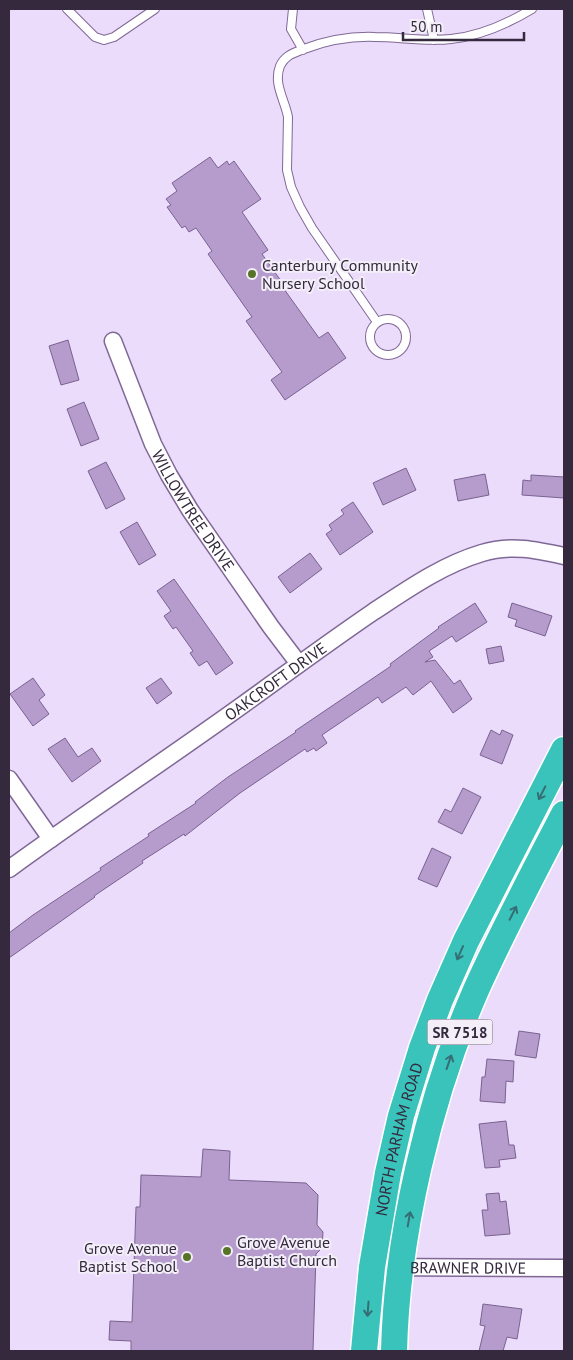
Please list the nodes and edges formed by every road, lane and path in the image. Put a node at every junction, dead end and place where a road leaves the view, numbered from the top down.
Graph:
1 (67, 9) edge
2 (155, 9) edge
3 (293, 9) edge
4 (427, 9) edge
5 (532, 9) edge
6 (434, 40) junction
7 (302, 50) junction
8 (377, 322) junction
9 (113, 342) dead end
10 (564, 556) edge
11 (299, 664) junction
12 (564, 750) edge
13 (9, 779) edge
14 (564, 814) edge
15 (51, 839) junction
16 (9, 869) edge
17 (372, 1267) junction
18 (401, 1267) junction
19 (564, 1268) edge
20 (364, 1351) edge
21 (394, 1351) edge

1 - 2 lane
3 - 7 lane
4 - 6 lane
5 - 6 lane
6 - 7 lane
7 - 8 lane
8 - 8 lane
9 - 11 street, WILLOWTREE DRIVE
10 - 11 street, OAKCROFT DRIVE
11 - 15 street, OAKCROFT DRIVE
12 -> 17 highway, NORTH PARHAM ROAD / SR 7518
13 - 15 street
18 -> 14 highway, NORTH PARHAM ROAD / SR 7518
15 - 16 street, OAKCROFT DRIVE
17 - 18 street, BRAWNER DRIVE
17 -> 20 highway, NORTH PARHAM ROAD / SR 7518
18 - 19 street, BRAWNER DRIVE
18 - 21 highway, NORTH PARHAM ROAD / SR 7518

